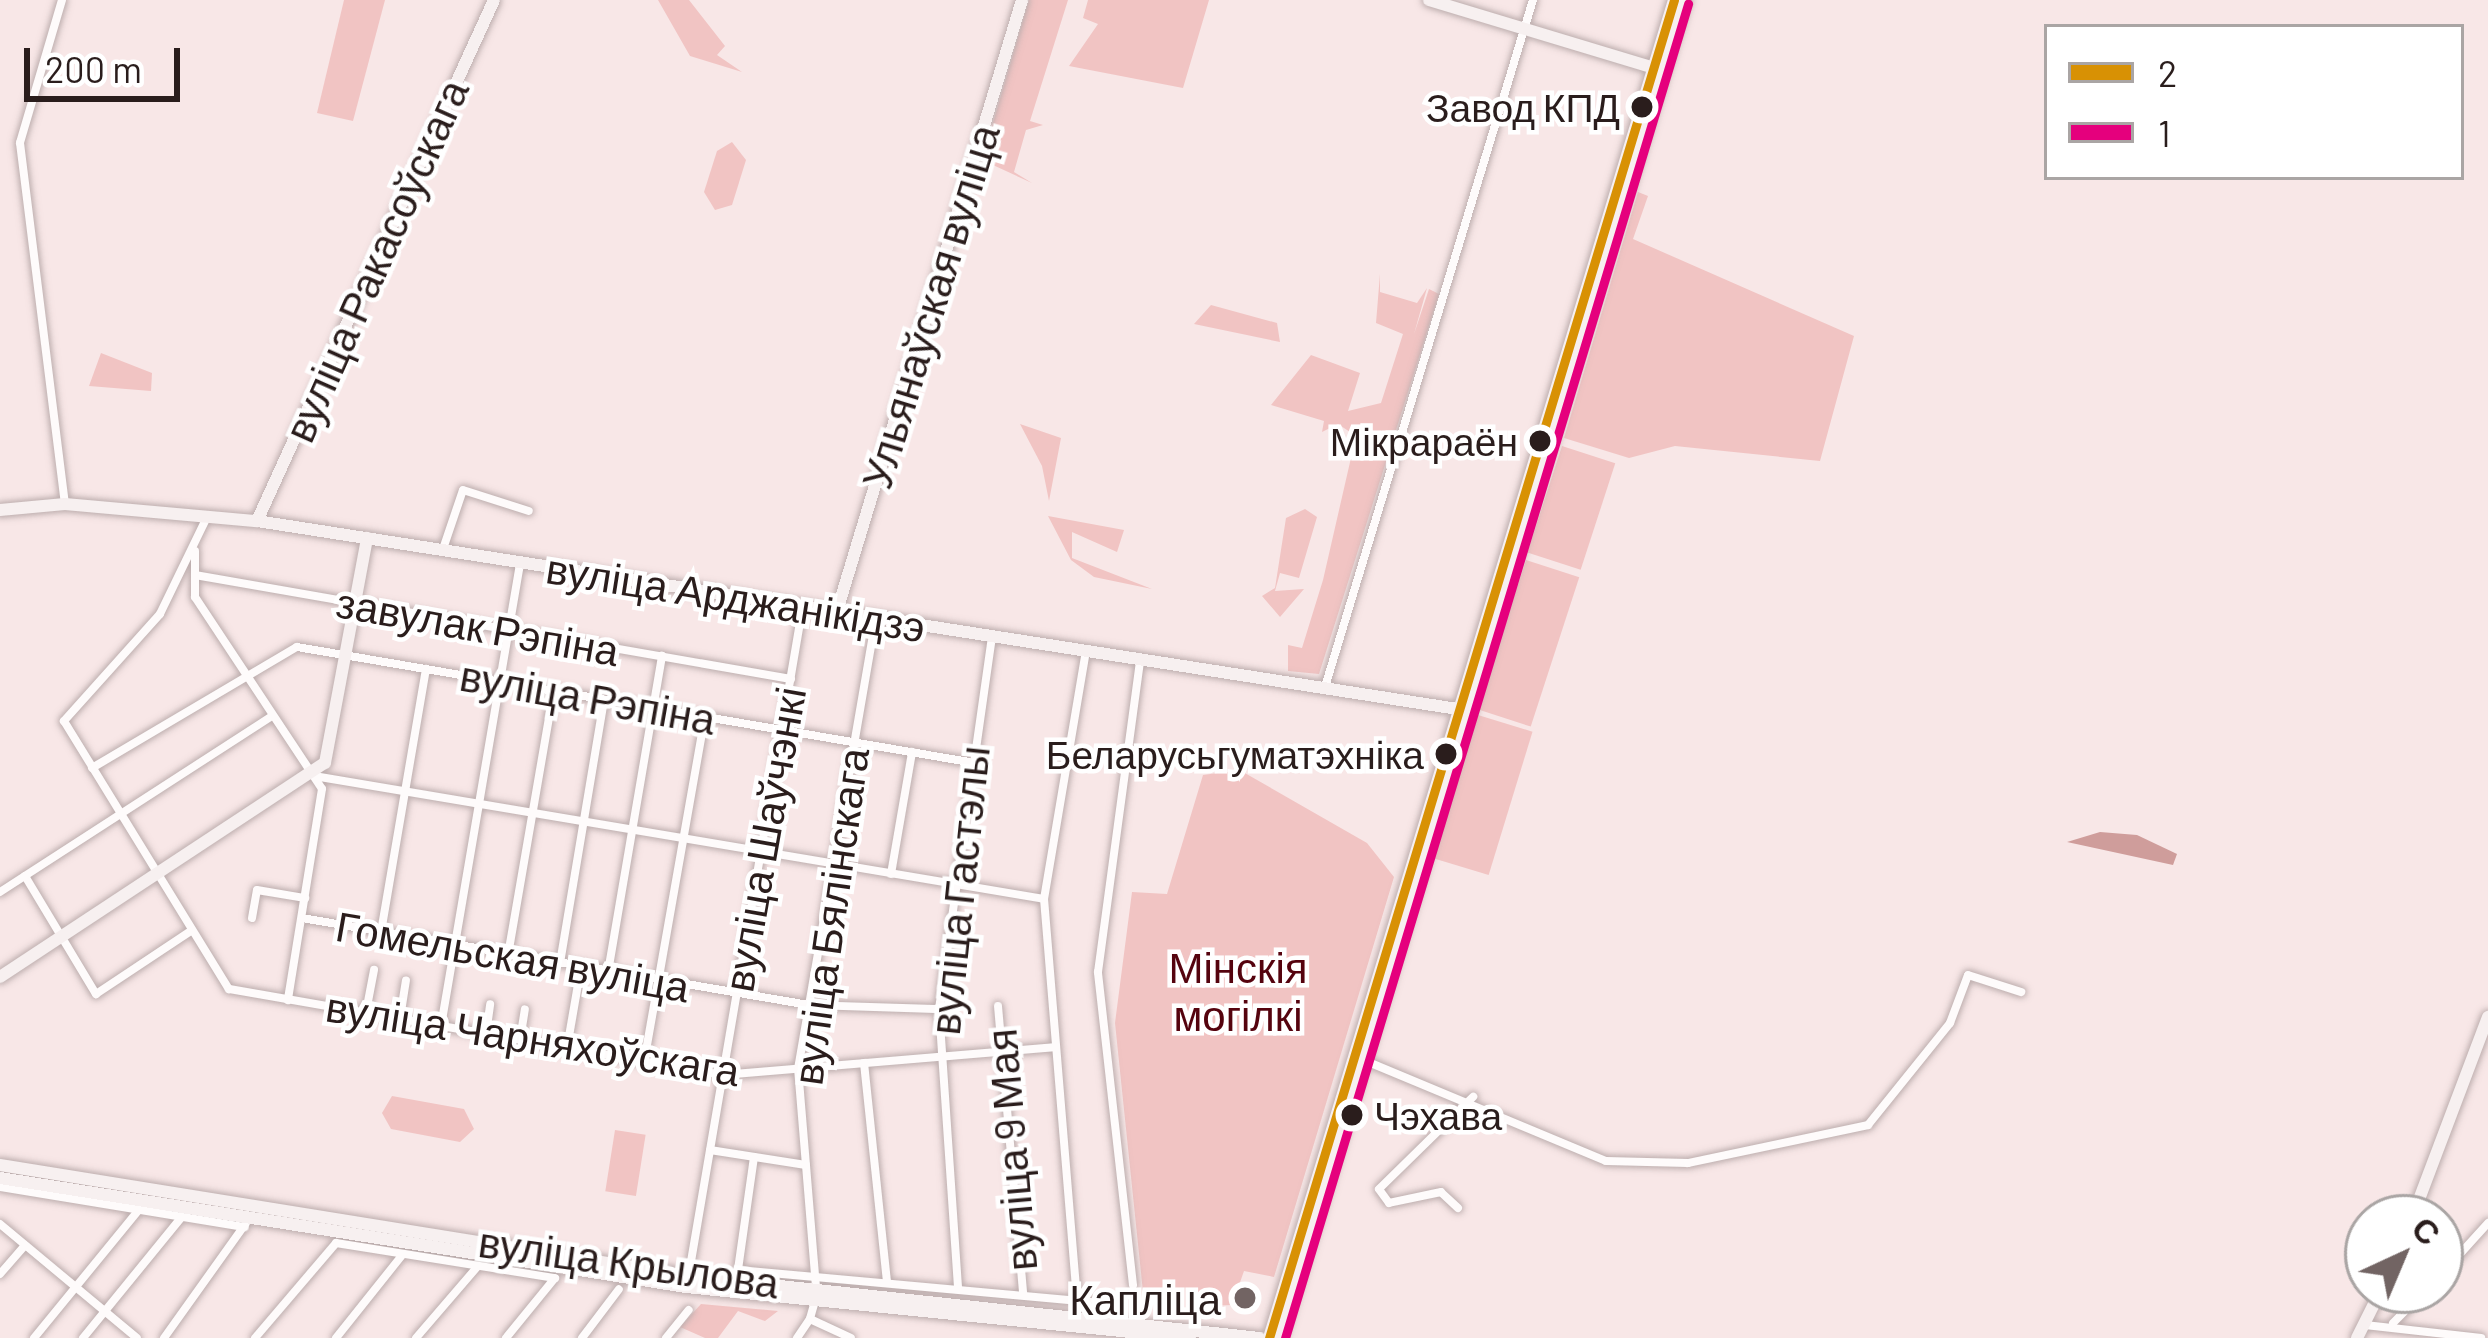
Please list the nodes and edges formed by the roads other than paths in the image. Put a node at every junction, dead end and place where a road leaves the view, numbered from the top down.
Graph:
1 (62, 0) edge
2 (494, 0) edge
3 (1022, 0) edge
4 (1429, 0) edge
5 (1533, 0) edge
6 (1674, 0) edge
7 (1685, 0) edge
8 (1524, 29) junction
9 (1659, 69) junction
10 (65, 504) junction
11 (0, 510) edge
12 (529, 511) dead end
13 (207, 517) junction
14 (257, 521) junction
15 (367, 538) junction
16 (195, 545) junction
17 (443, 549) junction
18 (520, 561) junction
19 (195, 575) junction
20 (356, 604) junction
21 (803, 605) junction
22 (837, 611) junction
23 (876, 620) junction
24 (511, 631) junction
25 (992, 637) junction
26 (1086, 651) junction
27 (348, 656) junction
28 (662, 656) junction
29 (1141, 660) junction
30 (427, 669) junction
31 (245, 674) junction
32 (790, 679) junction
33 (502, 682) junction
34 (1324, 687) junction
35 (554, 691) junction
36 (604, 700) junction
37 (655, 708) junction
38 (1465, 710) junction
39 (272, 716) junction
40 (704, 716) junction
41 (782, 730) junction
42 (853, 742) junction
43 (912, 752) junction
44 (969, 762) junction
45 (92, 768) junction
46 (314, 776) junction
47 (405, 792) junction
48 (480, 804) junction
49 (531, 813) junction
50 (117, 814) junction
51 (584, 822) junction
52 (633, 830) junction
53 (683, 839) junction
54 (760, 853) junction
55 (833, 863) junction
56 (891, 874) junction
57 (25, 876) junction
58 (156, 878) junction
59 (950, 884) junction
60 (0, 892) edge
61 (305, 898) junction
62 (1044, 899) junction
63 (252, 918) dead end
64 (302, 918) junction
65 (191, 932) junction
66 (381, 932) junction
67 (62, 938) junction
68 (456, 946) junction
69 (508, 955) junction
70 (560, 963) junction
71 (581, 967) junction
72 (374, 970) dead end
73 (608, 972) junction
74 (0, 977) edge
75 (406, 980) dead end
76 (658, 980) junction
77 (2021, 992) dead end
78 (736, 994) junction
79 (288, 1000) junction
80 (490, 1004) dead end
81 (809, 1005) junction
82 (998, 1006) dead end
83 (525, 1009) dead end
84 (939, 1009) junction
85 (366, 1012) junction
86 (2488, 1017) edge
87 (400, 1018) junction
88 (441, 1027) junction
89 (486, 1034) junction
90 (520, 1040) junction
91 (1053, 1047) junction
92 (567, 1049) junction
93 (1000, 1051) junction
94 (940, 1055) junction
95 (1359, 1058) junction
96 (644, 1063) junction
97 (864, 1063) junction
98 (798, 1069) junction
99 (723, 1075) junction
100 (1473, 1097) junction
101 (710, 1150) junction
102 (754, 1157) junction
103 (0, 1165) edge
104 (806, 1165) junction
105 (0, 1183) edge
106 (2421, 1194) edge
107 (1458, 1208) dead end
108 (139, 1210) junction
109 (182, 1216) junction
110 (246, 1222) junction
111 (0, 1224) edge
112 (349, 1226) junction
113 (2487, 1229) edge
114 (25, 1245) junction
115 (460, 1250) junction
116 (404, 1252) junction
117 (2464, 1252) edge
118 (475, 1265) junction
119 (4, 1270) edge
120 (560, 1273) junction
121 (687, 1281) junction
122 (887, 1281) junction
123 (1133, 1285) dead end
124 (76, 1287) junction
125 (816, 1287) junction
126 (958, 1287) junction
127 (620, 1289) dead end
128 (1023, 1293) junction
129 (1076, 1300) junction
130 (689, 1310) dead end
131 (104, 1311) junction
132 (994, 1312) junction
133 (2402, 1314) edge
134 (1109, 1316) junction
135 (810, 1319) junction
136 (2392, 1324) junction
137 (2361, 1332) edge
138 (34, 1338) edge
139 (83, 1338) edge
140 (136, 1338) edge
141 (164, 1338) edge
142 (255, 1338) edge
143 (336, 1338) edge
144 (416, 1338) edge
145 (506, 1338) edge
146 (582, 1338) edge
147 (666, 1338) edge
148 (797, 1338) edge
149 (850, 1338) edge
150 (1190, 1338) edge
151 (1265, 1338) edge
152 (1280, 1338) edge
153 (2481, 1338) edge

1 - 10 street
2 - 14 main road, вуліца Ракасоўскага
3 - 22 main road, Ульянаўская вуліца
4 - 8 main road
5 - 8 street
6 - 9 main road
7 - 9 main road
8 - 9 main road
8 - 34 street
9 - 38 main road
10 - 11 main road, вуліца Арджанікідзэ
10 - 13 main road, вуліца Арджанікідзэ
12 - 17 street
13 - 14 main road, вуліца Арджанікідзэ
13 - 16 street
14 - 15 main road, вуліца Арджанікідзэ
15 - 17 main road, вуліца Арджанікідзэ
15 - 20 main road
16 - 19 street
16 - 45 street
17 - 18 main road, вуліца Арджанікідзэ
18 - 21 main road, вуліца Арджанікідзэ
18 - 24 street
19 - 20 street, завулак Рэпіна
19 - 31 street
20 - 24 street, завулак Рэпіна
20 - 27 main road
21 - 22 main road, вуліца Арджанікідзэ
21 - 32 street, вуліца Шаўчэнкі
22 - 23 main road, вуліца Арджанікідзэ
23 - 25 main road, вуліца Арджанікідзэ
23 - 42 street, вуліца Бялінскага
24 - 28 street, завулак Рэпіна
24 - 33 street
25 - 26 main road, вуліца Арджанікідзэ
25 - 44 street, вуліца Гастэлы
26 - 29 main road, вуліца Арджанікідзэ
26 - 62 street
27 - 30 street, вуліца Рэпіна
27 - 31 street, вуліца Рэпіна
27 - 46 main road
28 - 32 street, завулак Рэпіна
28 - 37 street
29 - 34 main road, вуліца Арджанікідзэ
29 - 123 street
30 - 33 street, вуліца Рэпіна
30 - 47 street
31 - 39 street
31 - 45 street, вуліца Рэпіна
32 - 41 street, вуліца Шаўчэнкі
33 - 35 street, вуліца Рэпіна
33 - 48 street
34 - 38 main road, вуліца Арджанікідзэ
35 - 36 street, вуліца Рэпіна
35 - 49 street
36 - 37 street, вуліца Рэпіна
36 - 51 street
37 - 40 street, вуліца Рэпіна
37 - 52 street
38 - 95 main road
39 - 46 street
39 - 50 street
40 - 41 street, вуліца Рэпіна
40 - 53 street
41 - 42 street, вуліца Рэпіна
41 - 54 street, вуліца Шаўчэнкі
42 - 43 street, вуліца Рэпіна
42 - 55 street, вуліца Бялінскага
43 - 44 street, вуліца Рэпіна
43 - 56 street
44 - 59 street, вуліца Гастэлы
45 - 50 street
46 - 47 street
46 - 58 main road
46 - 61 street
47 - 48 street
47 - 66 street
48 - 49 street
48 - 68 street
49 - 51 street
49 - 69 street
50 - 57 street
50 - 58 street
51 - 52 street
51 - 70 street
52 - 53 street
52 - 73 street
53 - 54 street
53 - 76 street
54 - 55 street
54 - 78 street, вуліца Шаўчэнкі
55 - 56 street
55 - 81 street, вуліца Бялінскага
56 - 59 street
57 - 60 street
57 - 67 street
58 - 65 street
58 - 67 main road
59 - 62 street
59 - 84 street, вуліца Гастэлы
61 - 63 street
61 - 64 street
62 - 91 street
64 - 66 street, Гомельская вуліца
64 - 79 street
65 - 67 street
65 - 79 street, вуліца Чарняхоўскага
66 - 68 street, Гомельская вуліца
67 - 74 main road
68 - 69 street, Гомельская вуліца
68 - 88 street
69 - 70 street, Гомельская вуліца
70 - 71 street, Гомельская вуліца
71 - 73 street, Гомельская вуліца
71 - 92 street
72 - 85 street
73 - 76 street, Гомельская вуліца
75 - 87 street
76 - 78 street, Гомельская вуліца
76 - 96 street
77 - 100 street
78 - 81 street, Гомельская вуліца
78 - 99 street, вуліца Шаўчэнкі
79 - 85 street, вуліца Чарняхоўскага
80 - 89 street
81 - 84 street, Гомельская вуліца
81 - 98 street, вуліца Бялінскага
82 - 93 street, вуліца 9 Мая
83 - 90 street
84 - 94 street, вуліца Гастэлы
85 - 87 street, вуліца Чарняхоўскага
86 - 106 main road
87 - 88 street, вуліца Чарняхоўскага
88 - 89 street, вуліца Чарняхоўскага
89 - 90 street, вуліца Чарняхоўскага
90 - 92 street, вуліца Чарняхоўскага
91 - 93 street, вуліца Чарняхоўскага
91 - 129 street
92 - 96 street, вуліца Чарняхоўскага
93 - 94 street, вуліца Чарняхоўскага
93 - 128 street, вуліца 9 Мая
94 - 97 street, вуліца Чарняхоўскага
94 - 126 street, вуліца Гастэлы
95 - 100 street
95 - 151 main road
95 - 152 main road
96 - 99 street, вуліца Чарняхоўскага
97 - 98 street, вуліца Чарняхоўскага
97 - 122 street
98 - 99 street, вуліца Чарняхоўскага
98 - 104 street, вуліца Бялінскага
99 - 101 street, вуліца Шаўчэнкі
100 - 107 street
101 - 102 street
101 - 121 street, вуліца Шаўчэнкі
102 - 104 street
102 - 125 street, вуліца Крылова
103 - 112 main road, вуліца Крылова
104 - 125 street, вуліца Бялінскага
105 - 108 street
105 - 110 main road, вуліца Крылова
108 - 109 street
108 - 124 street
109 - 110 street
109 - 131 street
110 - 112 main road, вуліца Крылова
110 - 141 street
111 - 114 street
112 - 115 main road, вуліца Крылова
112 - 121 main road, вуліца Крылова
113 - 117 street
114 - 119 street
114 - 124 street
115 - 118 street
115 - 120 main road, вуліца Крылова
116 - 118 street
116 - 142 street
116 - 143 street
118 - 120 street
118 - 144 street
120 - 121 main road, вуліца Крылова
120 - 145 street
121 - 125 main road, вуліца Крылова
122 - 125 street
122 - 126 street
124 - 131 street
124 - 138 street
125 - 132 main road, вуліца Крылова
125 - 135 street, вуліца Бялінскага
126 - 128 street
127 - 146 street
128 - 129 street
129 - 134 street
130 - 147 street
131 - 139 street
131 - 140 street
132 - 134 main road, вуліца Крылова
132 - 150 main road, вуліца Крылова
133 - 136 street
134 - 151 main road, вуліца Крылова
135 - 148 street
135 - 149 street
136 - 137 street
136 - 153 street

